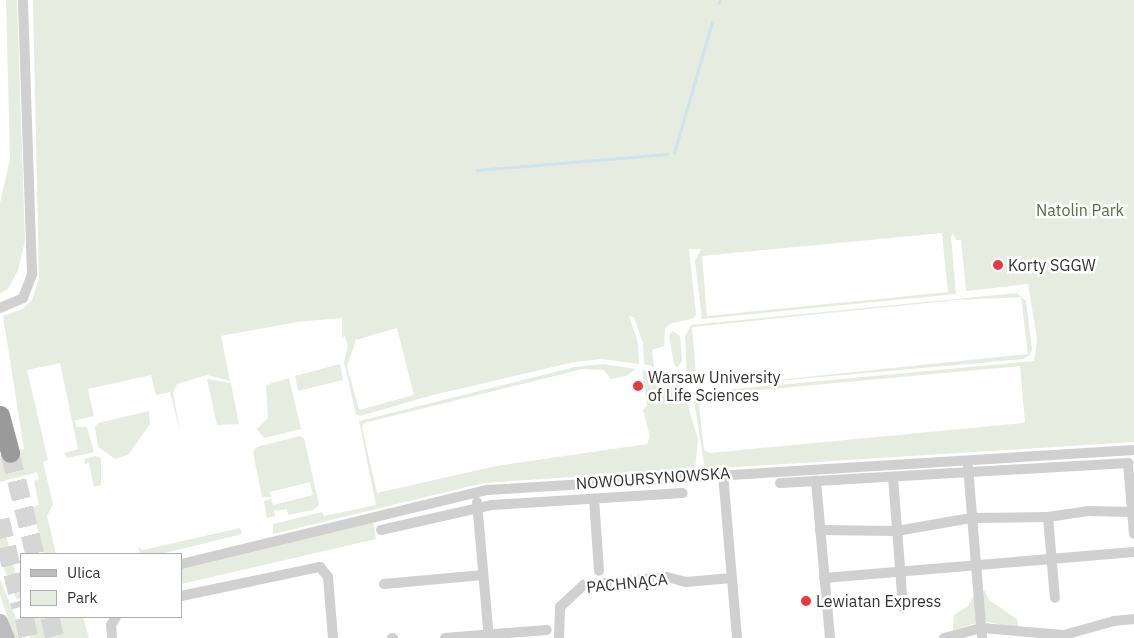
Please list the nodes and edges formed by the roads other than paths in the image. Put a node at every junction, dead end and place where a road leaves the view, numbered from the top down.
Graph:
1 (23, 0) edge
2 (0, 308) edge
3 (0, 415) edge
4 (1134, 450) edge
5 (10, 453) tunnel mouth
6 (967, 460) junction
7 (1131, 463) edge
8 (968, 473) junction
9 (723, 474) junction
10 (893, 477) junction
11 (816, 481) junction
12 (780, 483) dead end
13 (475, 492) junction
14 (683, 493) dead end
15 (594, 499) junction
16 (477, 507) junction
17 (1132, 512) junction
18 (1048, 517) junction
19 (971, 518) junction
20 (381, 530) dead end
21 (820, 530) junction
22 (897, 531) junction
23 (1134, 534) edge
24 (1134, 552) edge
25 (1052, 559) junction
26 (182, 564) edge
27 (975, 566) junction
28 (599, 571) dead end
29 (899, 573) junction
30 (483, 575) junction
31 (732, 578) junction
32 (824, 578) junction
33 (384, 584) dead end
34 (182, 596) edge
35 (1055, 598) dead end
36 (903, 608) dead end
37 (116, 618) edge
38 (1134, 619) edge
39 (0, 621) edge
40 (547, 630) dead end
41 (982, 633) edge
42 (488, 636) edge
43 (7, 638) edge
44 (112, 638) edge
45 (333, 638) edge
46 (445, 638) edge
47 (559, 638) edge
48 (737, 638) edge
49 (830, 638) edge
50 (944, 638) edge

1 - 2 street
3 - 5 highway
4 - 6 street, NOWOURSYNOWSKA
6 - 8 street
6 - 9 street, NOWOURSYNOWSKA
7 - 8 street
7 - 17 street
8 - 10 street
8 - 19 street
9 - 13 street, NOWOURSYNOWSKA
9 - 31 street
10 - 11 street
10 - 22 street
11 - 12 street
11 - 21 street
13 - 16 street
13 - 26 street, NOWOURSYNOWSKA
14 - 15 street
15 - 16 street
15 - 28 street
16 - 20 street
16 - 30 street
17 - 18 street
17 - 23 street
18 - 19 street
18 - 25 street
19 - 22 street
19 - 27 street
21 - 22 street
21 - 32 street
22 - 29 street
24 - 25 street
25 - 27 street
25 - 35 street
27 - 29 street
27 - 41 street
29 - 32 street
29 - 36 street
30 - 33 street
30 - 42 street
31 - 47 street, PACHNĄCA
31 - 48 street
32 - 49 street
34 - 45 street
37 - 44 street
38 - 41 street
39 - 43 main road
40 - 42 street
41 - 50 street
42 - 46 street

